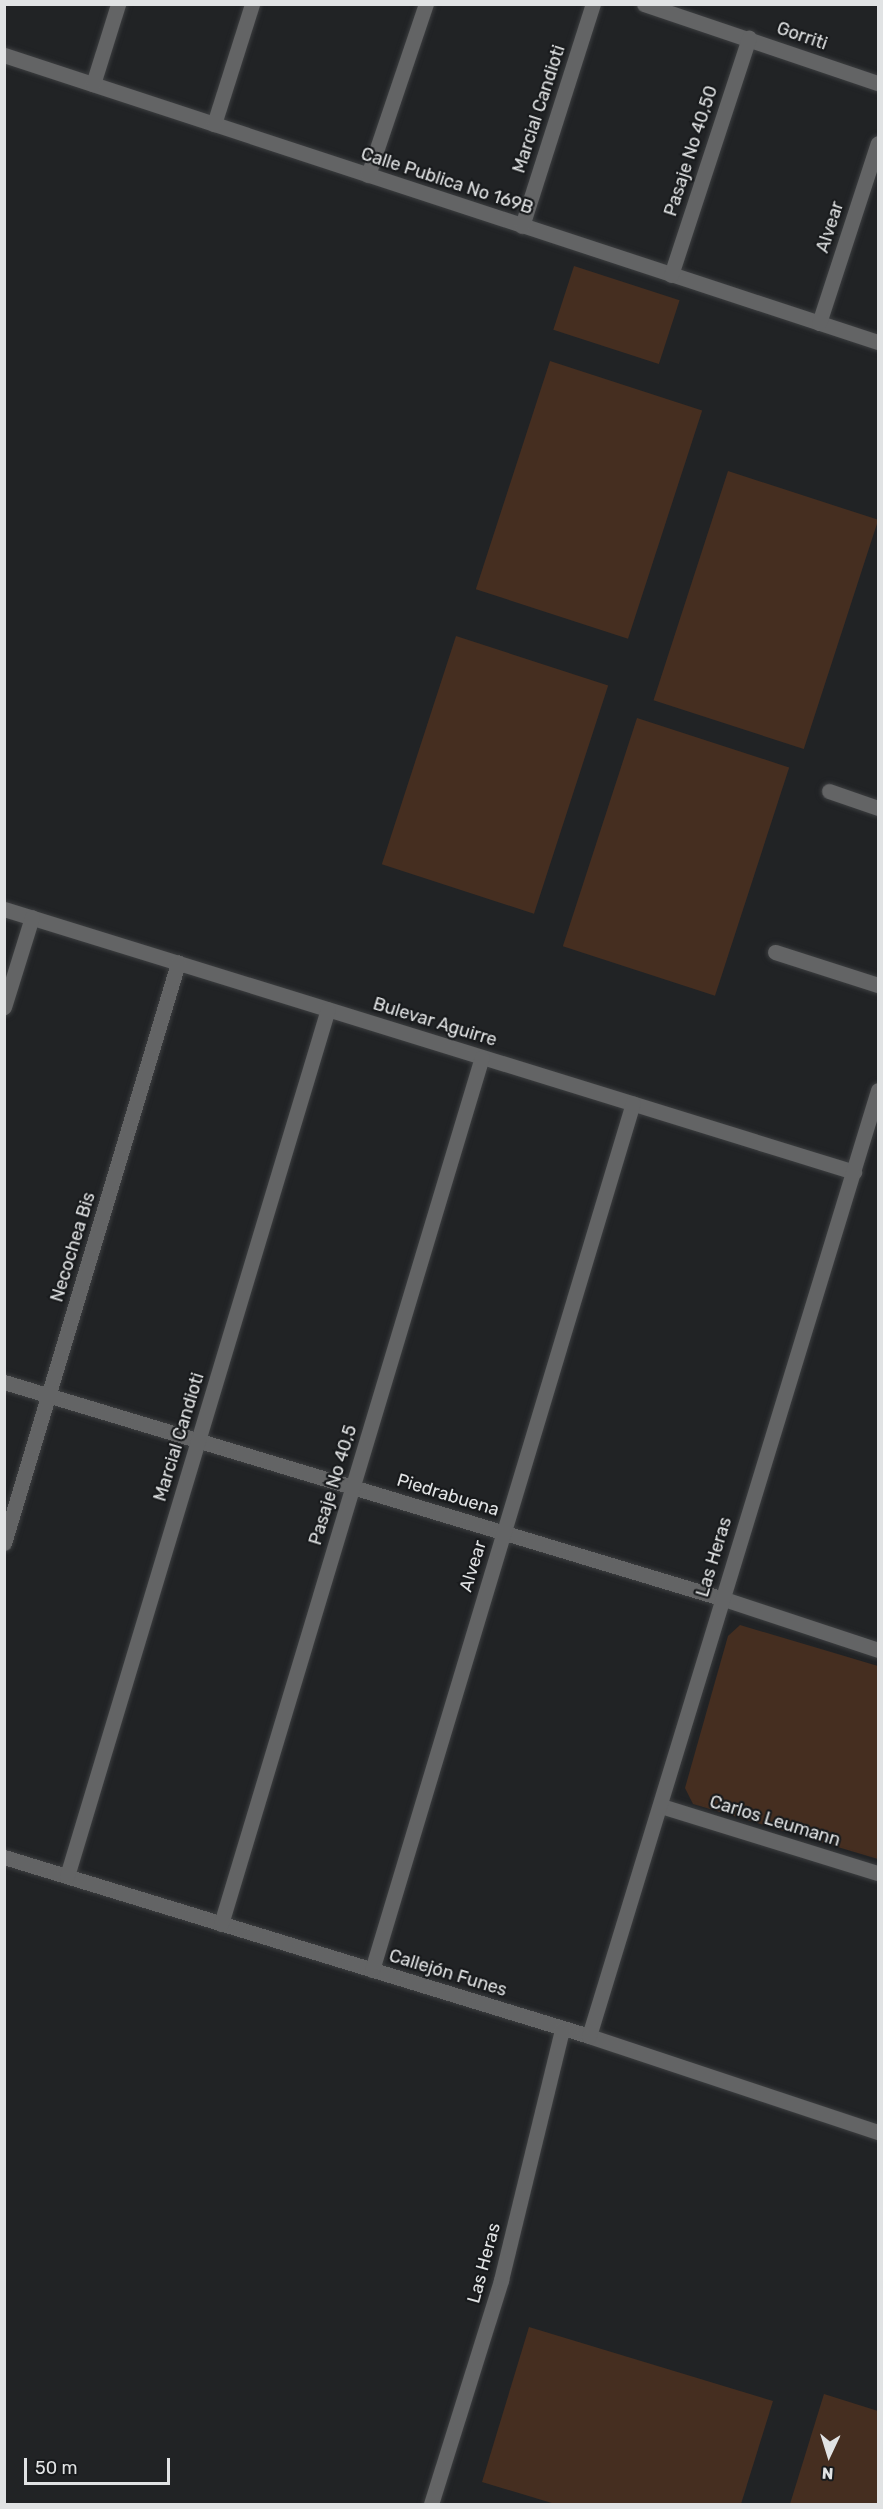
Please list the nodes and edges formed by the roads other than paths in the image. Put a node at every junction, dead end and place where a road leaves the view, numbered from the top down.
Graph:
1 (118, 4) edge
2 (252, 4) edge
3 (426, 4) edge
4 (593, 4) edge
5 (644, 4) edge
6 (749, 38) junction
7 (4, 55) edge
8 (879, 83) edge
9 (93, 84) junction
10 (214, 124) junction
11 (879, 143) edge
12 (368, 175) junction
13 (522, 226) junction
14 (671, 275) junction
15 (819, 323) junction
16 (879, 342) edge
17 (829, 792) dead end
18 (879, 808) edge
19 (4, 909) edge
20 (32, 917) junction
21 (776, 952) dead end
22 (178, 963) junction
23 (879, 985) edge
24 (4, 1007) edge
25 (328, 1009) junction
26 (482, 1057) junction
27 (879, 1090) edge
28 (633, 1103) junction
29 (854, 1172) junction
30 (4, 1382) edge
31 (49, 1395) junction
32 (198, 1440) junction
33 (353, 1487) junction
34 (504, 1533) junction
35 (4, 1543) edge
36 (721, 1598) junction
37 (879, 1650) edge
38 (661, 1806) junction
39 (4, 1857) edge
40 (879, 1874) edge
41 (67, 1876) junction
42 (222, 1924) junction
43 (372, 1970) junction
44 (562, 2029) junction
45 (589, 2036) junction
46 (879, 2132) edge
47 (431, 2505) edge

1 - 9 street
2 - 10 street
3 - 12 street
4 - 13 street, Marcial Candioti
5 - 6 street, Gorriti
6 - 8 street, Gorriti
6 - 14 street, Pasaje No 40,50
7 - 9 street, Calle Publica No 169B
9 - 10 street, Calle Publica No 169B
10 - 12 street, Calle Publica No 169B
11 - 15 street, Alvear
12 - 13 street, Calle Publica No 169B
13 - 14 street, Calle Publica No 169B
14 - 15 street, Calle Publica No 169B
15 - 16 street, Calle Publica No 169B
17 - 18 street
19 - 20 street, Bulevar Aguirre
20 - 22 street, Bulevar Aguirre
20 - 24 street
21 - 23 street
22 - 25 street, Bulevar Aguirre
22 - 31 street, Necochea Bis
25 - 26 street, Bulevar Aguirre
25 - 32 street, Marcial Candioti
26 - 28 street, Bulevar Aguirre
26 - 33 street, Pasaje No 40,5
27 - 29 street, Las Heras
28 - 29 street, Bulevar Aguirre
28 - 34 street, Alvear
29 - 36 street, Las Heras
30 - 31 street, Piedrabuena
31 - 32 street, Piedrabuena
31 - 35 street, Necochea Bis
32 - 33 street, Piedrabuena
32 - 41 street, Marcial Candioti
33 - 34 street, Piedrabuena
33 - 42 street, Pasaje No 40,5
34 - 36 street, Piedrabuena
34 - 43 street, Alvear
36 - 37 street, Piedrabuena
36 - 38 street, Las Heras
38 - 40 street, Carlos Leumann
38 - 45 street, Las Heras
39 - 41 street, Callejón Funes
41 - 42 street, Callejón Funes
42 - 43 street, Callejón Funes
43 - 44 street, Callejón Funes
44 - 45 street, Callejón Funes
44 - 47 street, Las Heras
45 - 46 street, Callejón Funes

